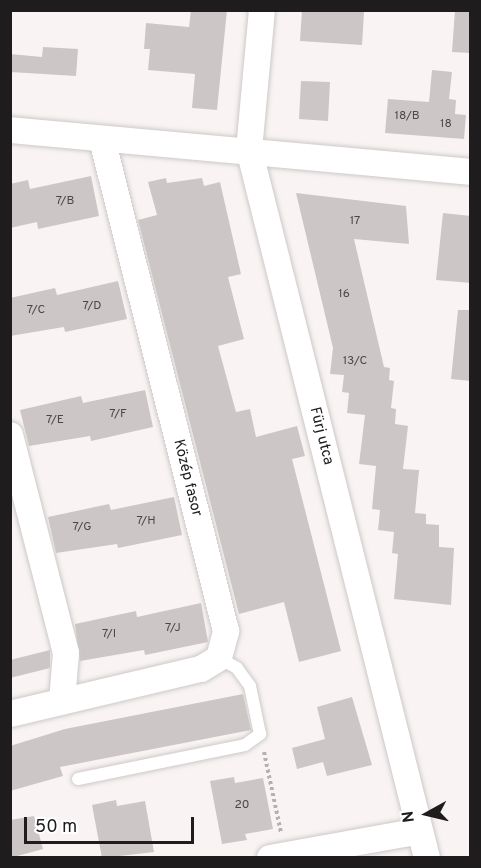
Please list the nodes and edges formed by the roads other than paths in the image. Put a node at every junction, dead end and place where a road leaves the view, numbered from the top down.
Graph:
1 (262, 10) edge
2 (10, 130) edge
3 (102, 139) junction
4 (249, 149) junction
5 (471, 172) edge
6 (10, 435) edge
7 (219, 658) junction
8 (62, 702) junction
9 (10, 714) edge
10 (78, 779) dead end
11 (420, 831) junction
12 (278, 856) edge
13 (427, 858) edge

1 - 4 street, Fürj utca
2 - 3 street
3 - 4 street
3 - 7 street, Közép fasor
4 - 5 street
4 - 11 street, Fürj utca
6 - 8 street
7 - 8 street
7 - 10 lane
8 - 9 street
11 - 12 street
11 - 13 street, Fürj utca

